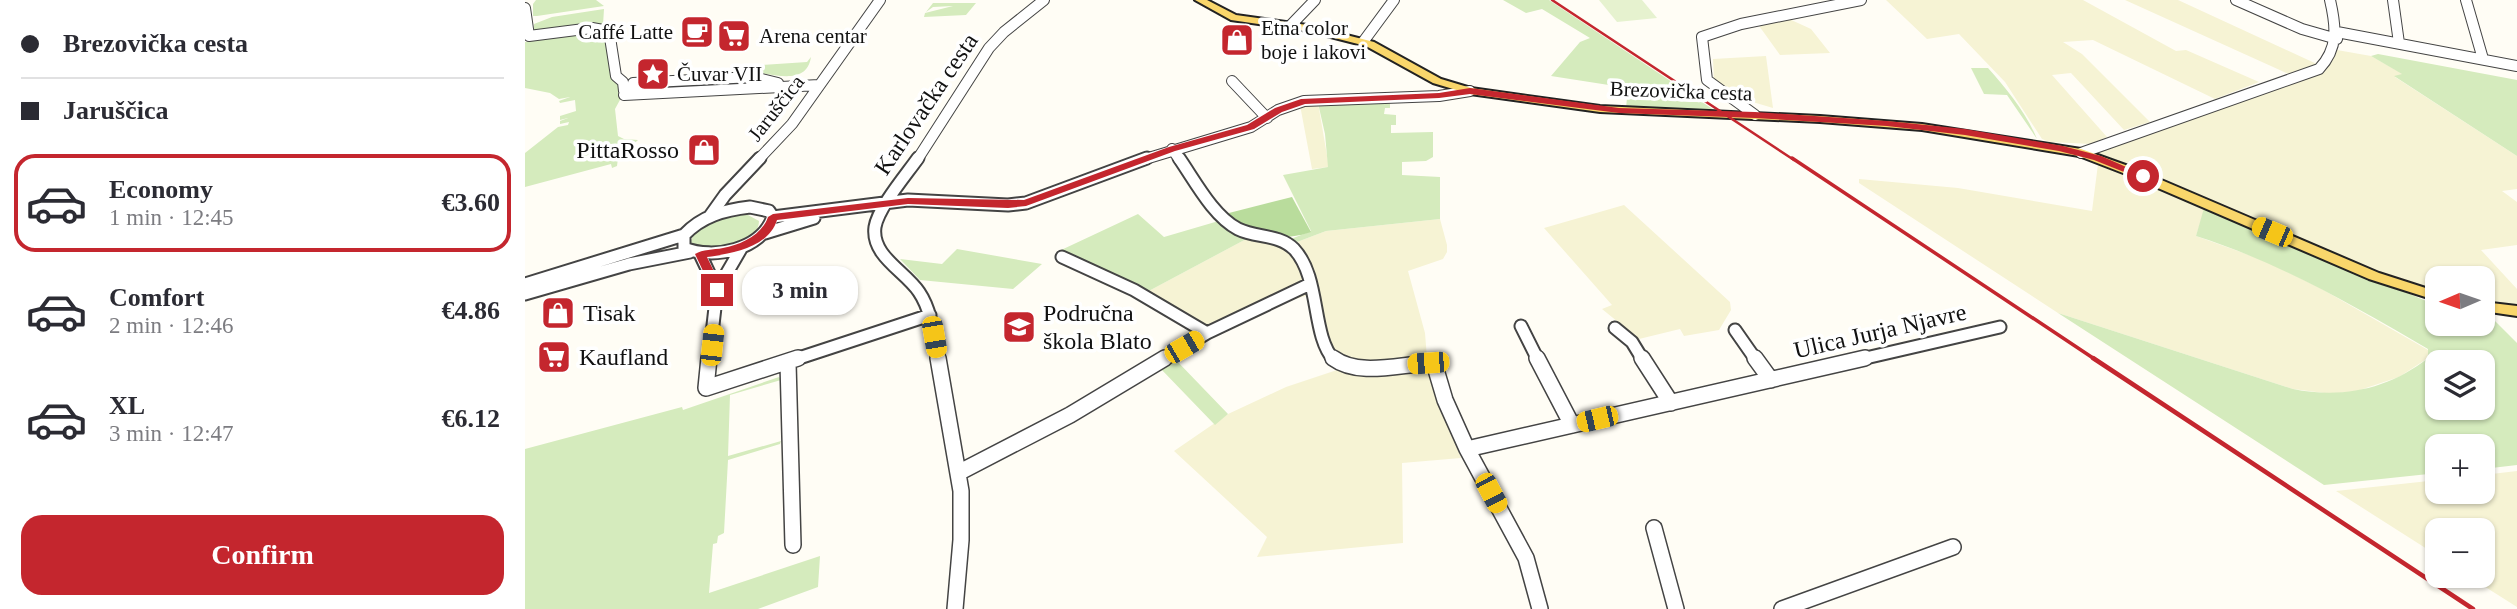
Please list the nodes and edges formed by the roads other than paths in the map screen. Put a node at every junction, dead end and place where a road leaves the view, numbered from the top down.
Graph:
1 (880, 0) edge
2 (1044, 0) edge
3 (1200, 0) edge
4 (1315, 0) edge
5 (1394, 0) edge
6 (1861, 0) edge
7 (2236, 0) edge
8 (2330, 0) edge
9 (2393, 0) edge
10 (2466, 0) edge
11 (525, 8) edge
12 (1291, 25) junction
13 (2337, 36) junction
14 (1363, 42) junction
15 (2399, 43) junction
16 (2483, 60) junction
17 (2517, 66) edge
18 (763, 80) junction
19 (1232, 80) dead end
20 (821, 83) junction
21 (640, 84) joint
22 (623, 86) junction
23 (750, 89) junction
24 (1470, 91) junction
25 (1755, 115) junction
26 (1267, 118) junction
27 (1172, 149) junction
28 (2081, 153) junction
29 (750, 171) junction
30 (886, 202) junction
31 (750, 206) junction
32 (832, 212) junction
33 (710, 216) junction
34 (773, 217) junction
35 (765, 233) junction
36 (684, 236) junction
37 (742, 247) junction
38 (695, 253) junction
39 (1062, 257) dead end
40 (525, 284) edge
41 (1310, 284) junction
42 (717, 290) junction
43 (2425, 293) edge
44 (525, 294) edge
45 (2495, 308) edge
46 (2517, 311) edge
47 (930, 315) junction
48 (1521, 326) dead end
49 (2000, 327) dead end
50 (1615, 328) dead end
51 (1735, 330) dead end
52 (1207, 333) junction
53 (788, 363) junction
54 (1771, 380) junction
55 (1671, 402) junction
56 (1572, 425) junction
57 (1467, 449) junction
58 (958, 473) junction
59 (1654, 528) dead end
60 (793, 545) dead end
61 (1953, 547) dead end
62 (955, 609) edge
63 (1540, 609) edge
64 (1676, 609) edge
65 (1782, 609) edge

1 - 20 street, Jaruščica
2 - 30 street, Karlovačka cesta
3 - 12 main road, Brezovička cesta
4 - 12 street
5 - 14 street
6 - 25 street
7 - 13 street
8 - 13 street
9 - 15 street
10 - 16 street
11 - 22 street
12 - 14 main road, Brezovička cesta
13 - 15 street
13 - 28 street
14 - 24 main road, Brezovička cesta
15 - 16 street
16 - 17 street
18 - 20 street
18 - 21 street
18 - 23 street
19 - 26 street
20 - 23 street
20 - 29 street, Jaruščica
21 - 22 street
22 - 23 street
24 - 25 main road, Brezovička cesta
24 - 26 street
25 - 28 main road, Brezovička cesta
26 - 27 street
27 - 30 street
27 - 41 street
28 - 43 main road, Brezovička cesta
29 - 31 street, Jaruščica
29 - 33 street, Jaruščica
30 - 32 street
30 - 47 street, Karlovačka cesta
31 - 33 street
31 - 34 street
32 - 34 street
32 - 35 street
33 - 36 street
34 - 35 street
35 - 37 street
36 - 38 street
36 - 40 street
37 - 38 street
37 - 42 street
38 - 42 street
38 - 44 street
39 - 52 street
41 - 52 street
41 - 57 street
42 - 53 street
45 - 46 main road
47 - 53 street
47 - 58 street, Karlovačka cesta
48 - 56 street
49 - 54 street, Ulica Jurja Njavre
50 - 55 street
51 - 54 street, Ulica Jurja Njavre
52 - 58 street
53 - 60 street
54 - 55 street, Ulica Jurja Njavre
55 - 56 street, Ulica Jurja Njavre
56 - 57 street, Ulica Jurja Njavre
57 - 63 street
58 - 62 street, Karlovačka cesta
59 - 64 street
61 - 65 street

